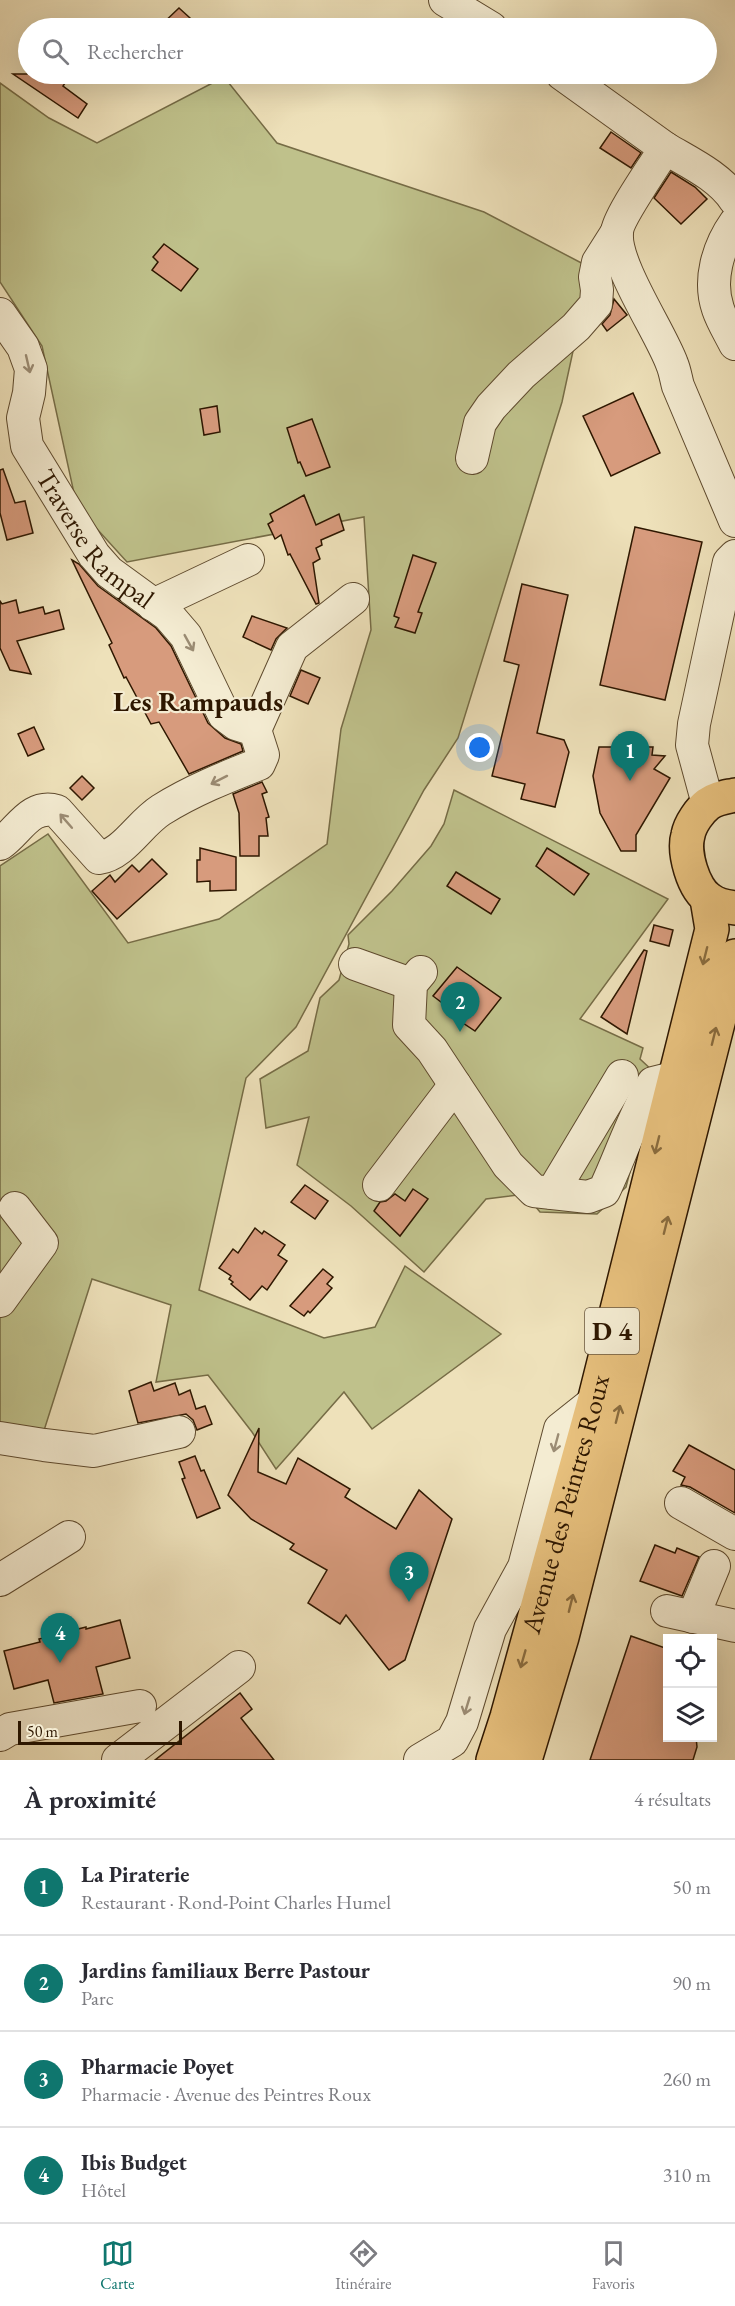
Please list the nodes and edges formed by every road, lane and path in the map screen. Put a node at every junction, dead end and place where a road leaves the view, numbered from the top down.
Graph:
1 (445, 0) edge
2 (475, 18) edge
3 (576, 84) edge
4 (665, 148) junction
5 (735, 200) edge
6 (735, 223) edge
7 (617, 232) junction
8 (0, 314) edge
9 (735, 344) edge
10 (472, 458) dead end
11 (735, 521) edge
12 (735, 556) edge
13 (248, 560) dead end
14 (353, 599) dead end
15 (153, 605) junction
16 (255, 730) junction
17 (725, 794) edge
18 (0, 844) edge
19 (721, 904) edge
20 (735, 956) edge
21 (355, 964) dead end
22 (622, 1077) dead end
23 (673, 1078) junction
24 (455, 1085) junction
25 (379, 1185) dead end
26 (552, 1193) junction
27 (15, 1208) dead end
28 (0, 1301) edge
29 (594, 1402) junction
30 (179, 1432) dead end
31 (0, 1438) edge
32 (681, 1503) dead end
33 (735, 1534) edge
34 (69, 1537) dead end
35 (714, 1566) dead end
36 (0, 1580) edge
37 (735, 1626) edge
38 (238, 1667) dead end
39 (140, 1706) dead end
40 (0, 1735) edge
41 (118, 1760) edge
42 (420, 1760) edge
43 (493, 1760) edge
44 (525, 1760) edge

1 - 2 street
3 - 4 street
4 - 5 street
4 - 7 street
6 - 9 street
7 - 10 street
7 - 11 street
8 -> 15 street, Traverse Rampal
12 - 17 street
13 - 15 street
14 - 16 street
15 -> 16 street, Traverse Rampal
16 -> 18 street
17 - 19 main road
19 -> 23 main road, Avenue des Peintres Roux / D 4
44 -> 20 main road, Avenue des Peintres Roux / D 4
21 - 24 street
22 - 26 street
23 - 26 street
23 -> 29 main road, Avenue des Peintres Roux / D 4
24 - 25 street
24 - 26 street
27 - 28 street
29 -> 42 street
29 -> 43 main road, Avenue des Peintres Roux / D 4
30 - 31 street
32 - 33 street
34 - 36 street
35 - 37 street
38 - 41 street
39 - 40 street

